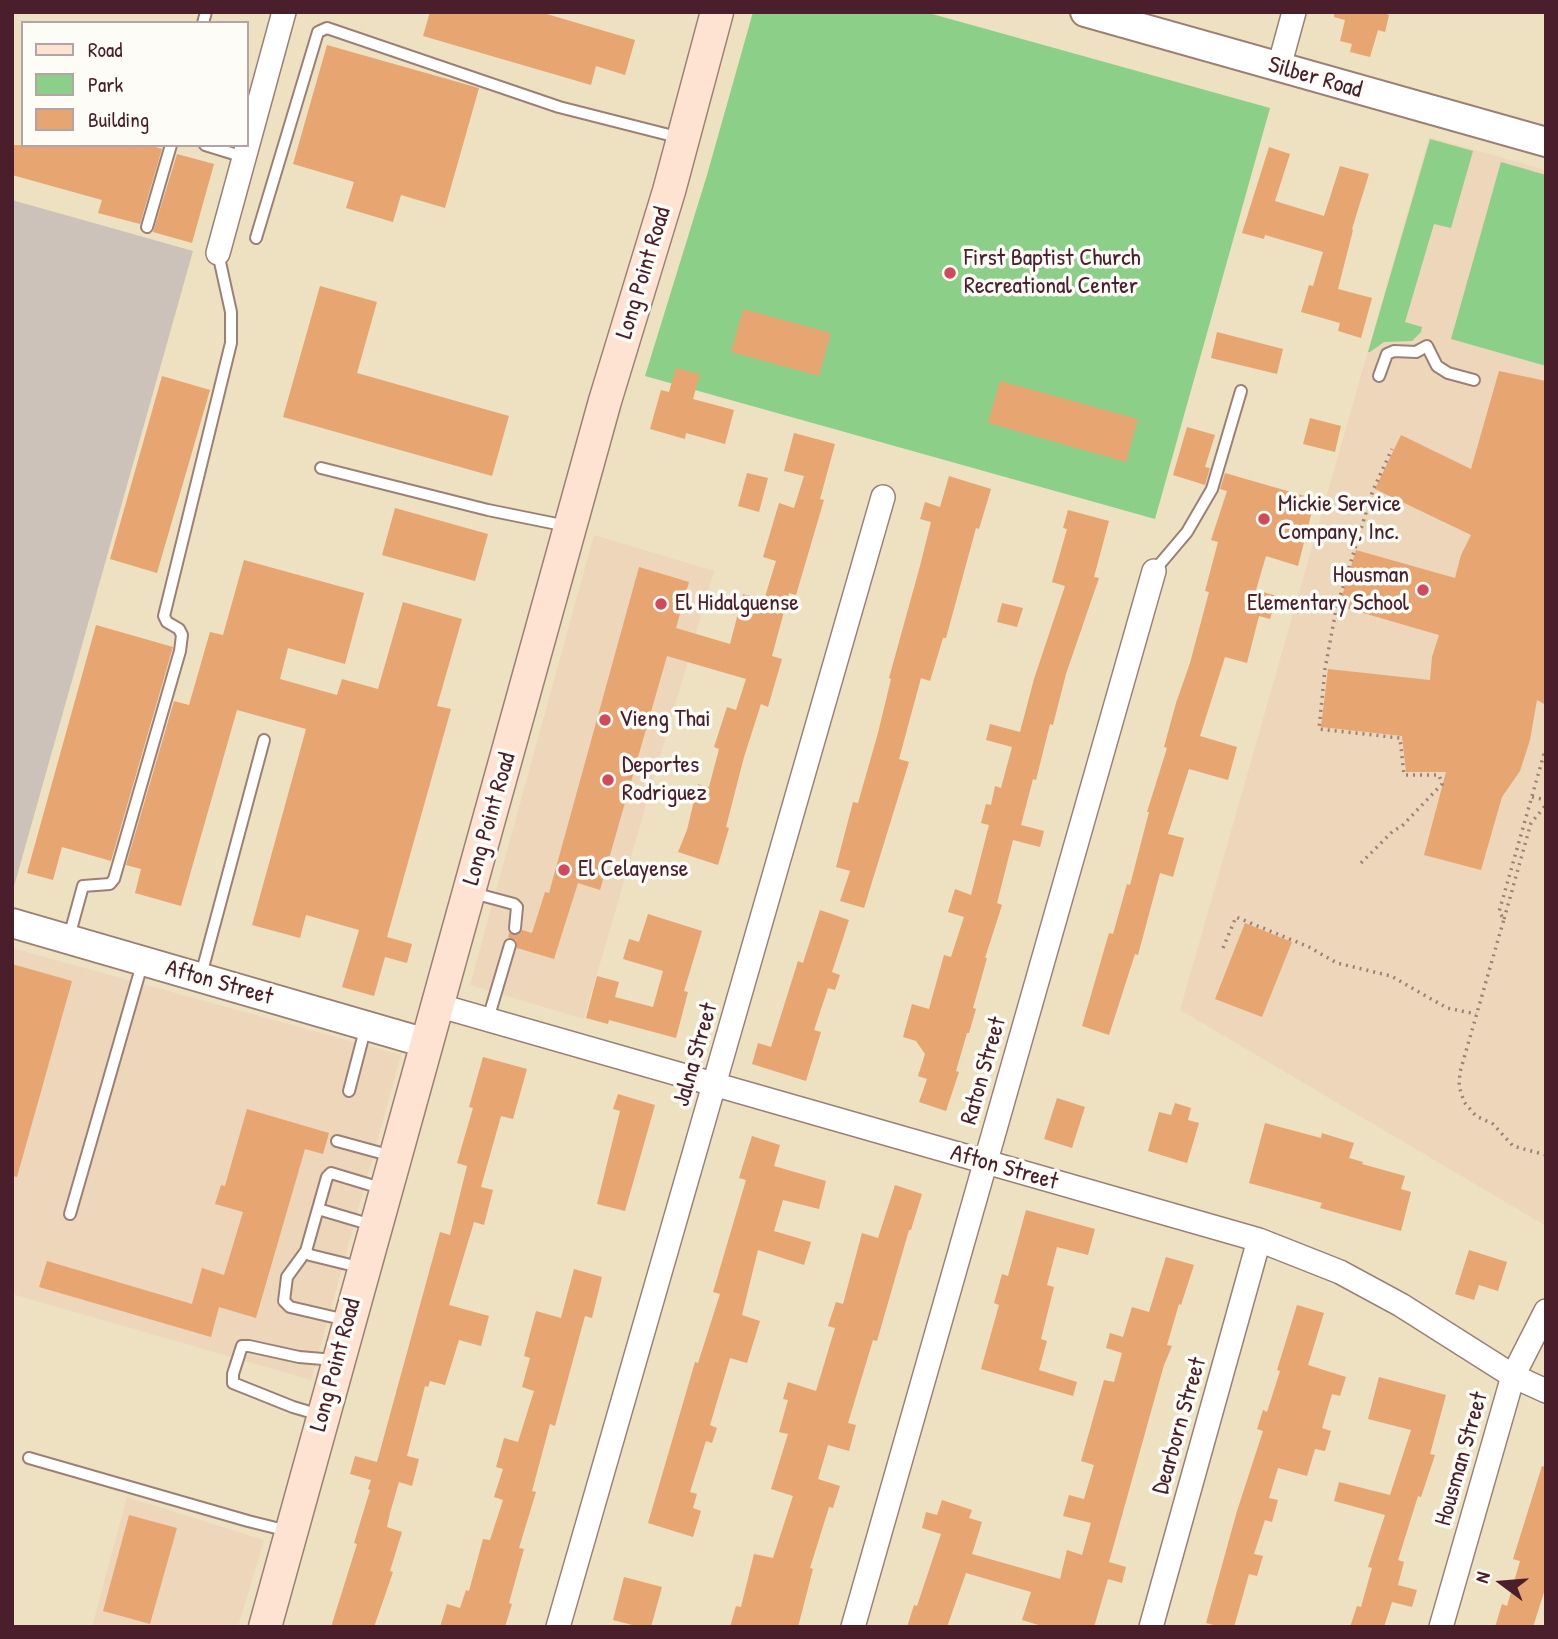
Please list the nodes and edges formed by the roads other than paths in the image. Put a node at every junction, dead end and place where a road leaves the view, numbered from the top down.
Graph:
1 (284, 12) edge
2 (717, 12) edge
3 (1085, 12) edge
4 (1294, 12) edge
5 (1279, 67) junction
6 (683, 139) junction
7 (248, 142) edge
8 (1546, 142) edge
9 (170, 147) edge
10 (212, 147) edge
11 (247, 147) edge
12 (244, 157) junction
13 (147, 227) dead end
14 (256, 238) dead end
15 (218, 253) joint
16 (1379, 376) dead end
17 (1474, 380) dead end
18 (1241, 391) dead end
19 (321, 468) dead end
20 (883, 497) dead end
21 (570, 527) junction
22 (1154, 571) joint
23 (264, 740) dead end
24 (469, 892) junction
25 (12, 923) edge
26 (515, 928) dead end
27 (68, 939) junction
28 (510, 945) dead end
29 (143, 961) junction
30 (200, 978) junction
31 (437, 1005) junction
32 (488, 1018) junction
33 (366, 1026) junction
34 (426, 1043) junction
35 (715, 1083) junction
36 (349, 1091) dead end
37 (337, 1141) dead end
38 (394, 1157) junction
39 (985, 1163) junction
40 (385, 1189) junction
41 (318, 1209) junction
42 (70, 1214) dead end
43 (375, 1225) junction
44 (1259, 1240) junction
45 (306, 1251) junction
46 (363, 1268) junction
47 (1546, 1311) edge
48 (348, 1320) junction
49 (338, 1361) junction
50 (1513, 1376) junction
51 (1546, 1391) edge
52 (323, 1416) junction
53 (29, 1458) dead end
54 (291, 1532) junction
55 (265, 1627) edge
56 (558, 1627) edge
57 (853, 1627) edge
58 (1151, 1627) edge
59 (1441, 1627) edge

1 - 7 street
2 - 6 main road, Long Point Road
3 - 5 street, Silber Road
4 - 5 street
5 - 8 street, Silber Road
6 - 14 lane
6 - 21 main road, Long Point Road
9 - 13 lane
10 - 12 lane
11 - 12 street
12 - 15 street
15 - 27 lane
16 - 17 lane
18 - 22 lane
19 - 21 lane
20 - 35 street, Jalna Street
21 - 24 main road, Long Point Road
22 - 39 street, Raton Street
23 - 30 lane
24 - 26 lane
24 - 31 main road, Long Point Road
25 - 27 street, Afton Street
27 - 29 street, Afton Street
28 - 32 lane
29 - 30 street, Afton Street
29 - 42 lane
30 - 33 street, Afton Street
31 - 32 street, Afton Street
31 - 34 main road, Long Point Road
32 - 35 street, Afton Street
33 - 34 street, Afton Street
33 - 36 lane
34 - 38 main road, Long Point Road
35 - 39 street, Afton Street
35 - 56 street, Jalna Street
37 - 38 lane
38 - 40 main road, Long Point Road
39 - 44 street, Afton Street
39 - 57 street, Raton Street
40 - 41 lane
40 - 43 main road, Long Point Road
41 - 43 lane
41 - 45 lane
43 - 46 main road, Long Point Road
44 - 50 street, Afton Street
44 - 58 street, Dearborn Street
45 - 46 lane
45 - 48 lane
46 - 48 main road, Long Point Road
47 - 50 street, Housman Street
48 - 49 main road, Long Point Road
49 - 52 main road, Long Point Road
49 - 52 lane
50 - 51 street, Afton Street
50 - 59 street, Housman Street
52 - 54 main road, Long Point Road
53 - 54 lane
54 - 55 main road, Long Point Road

